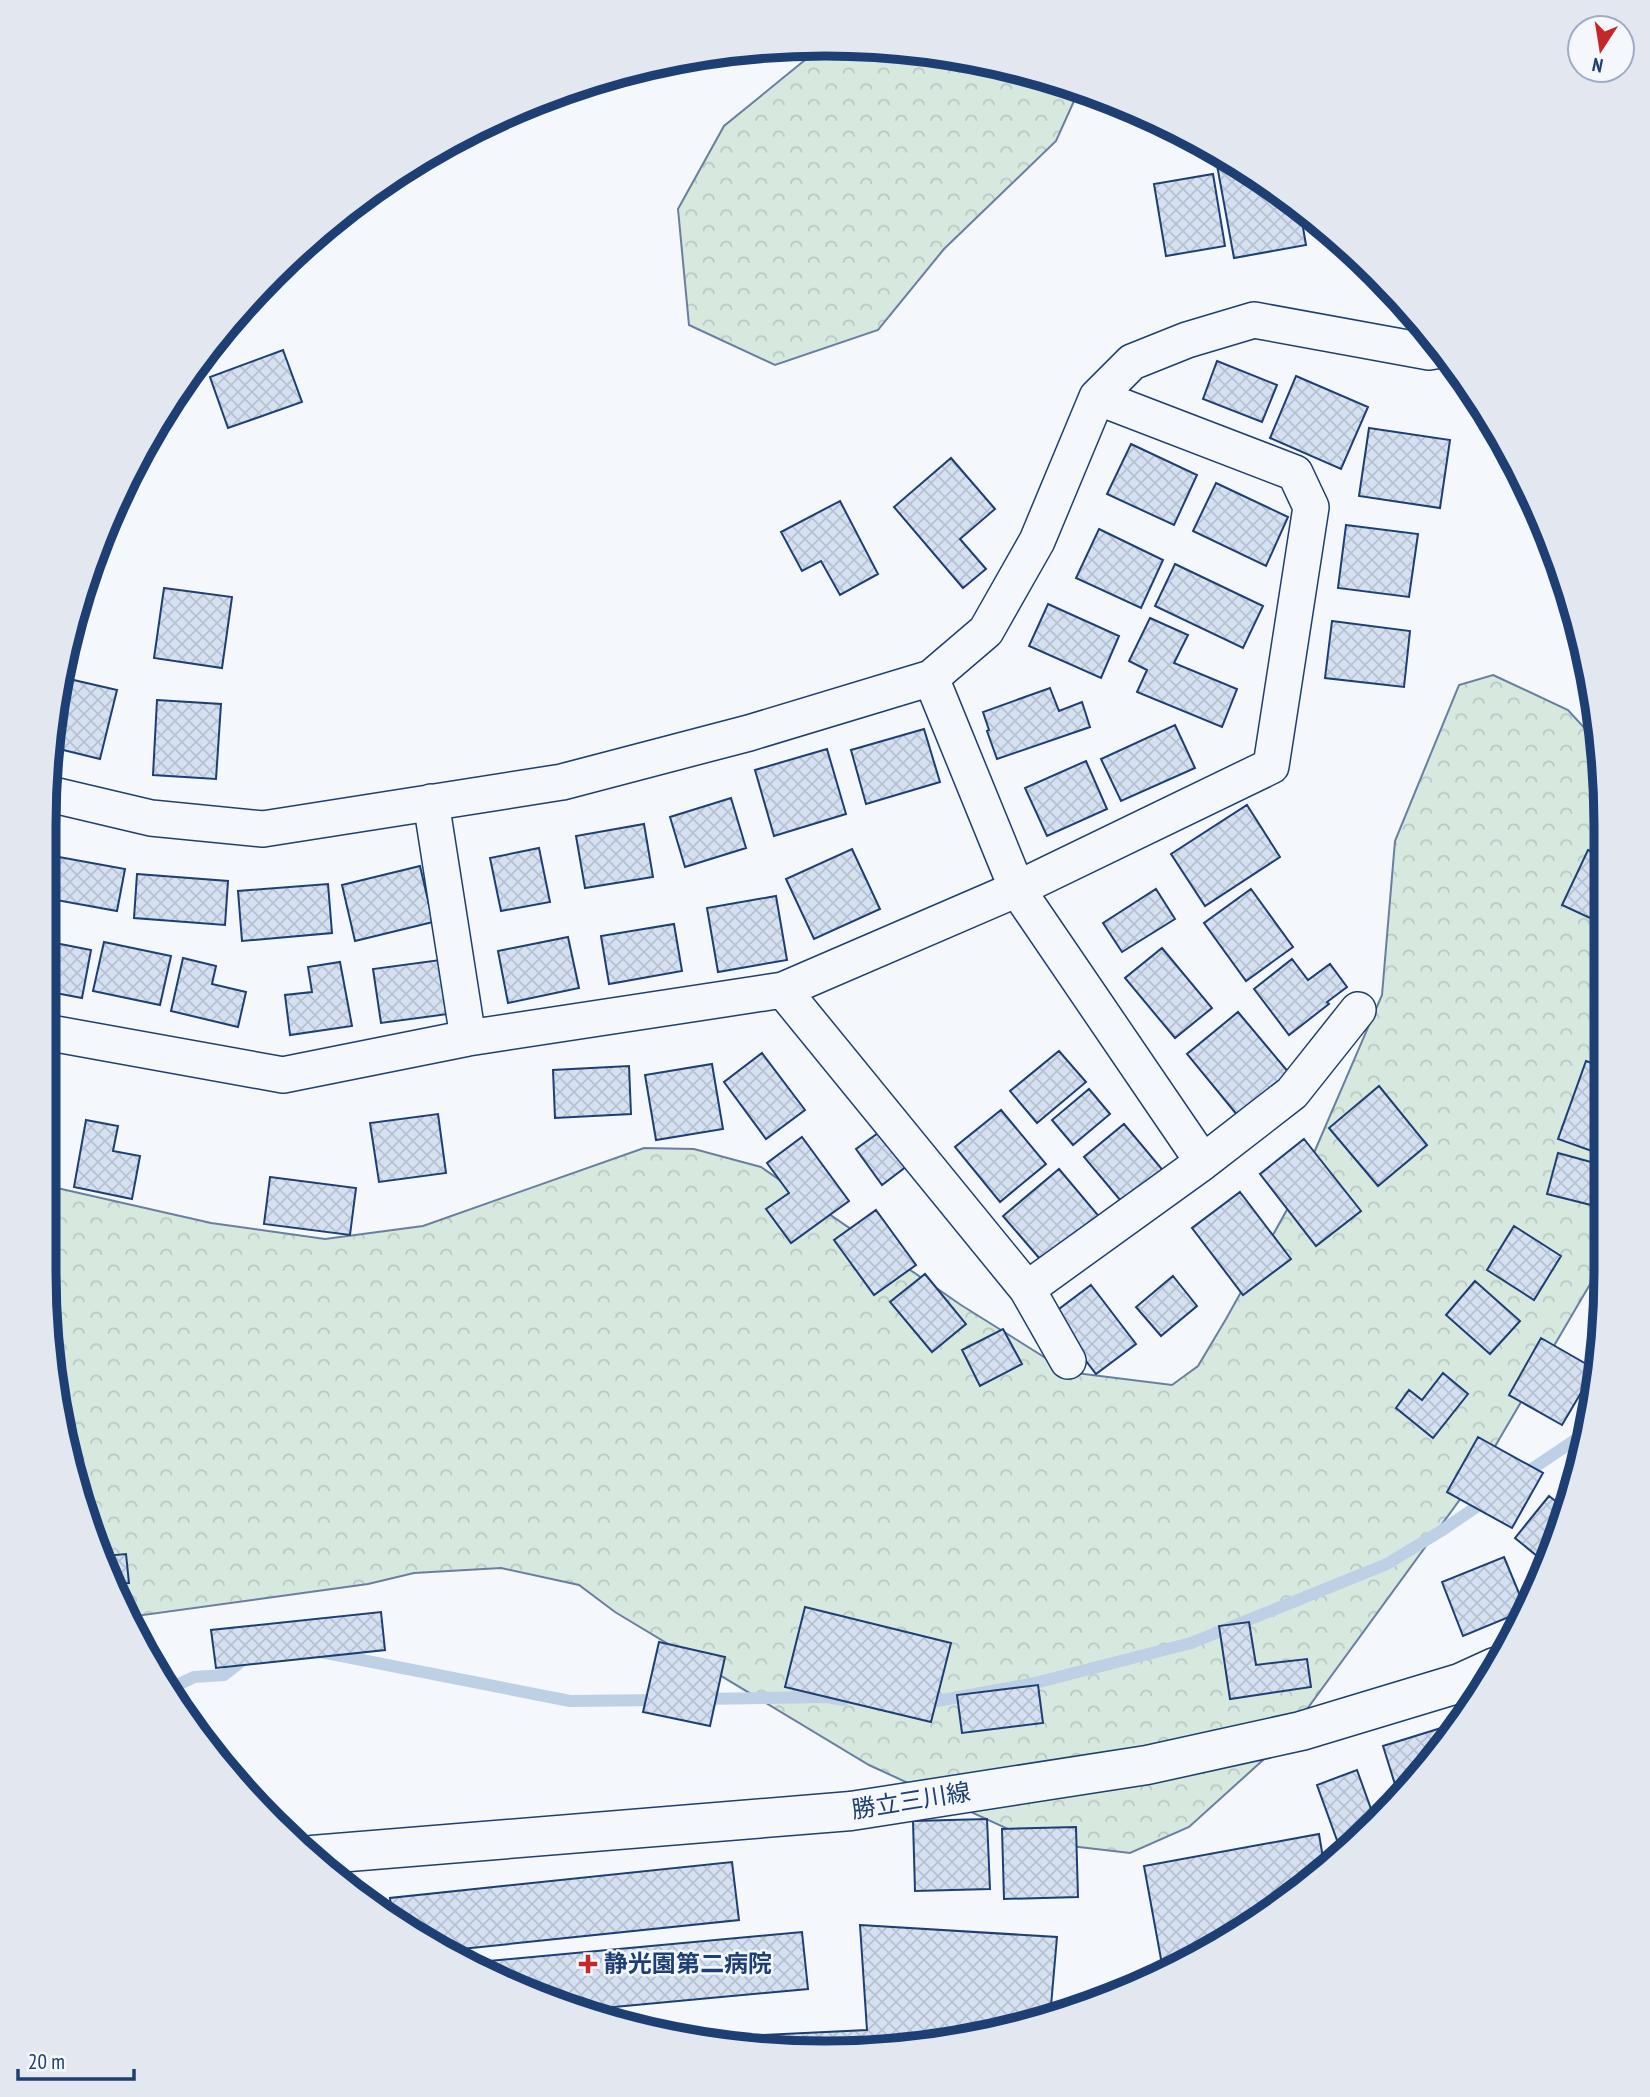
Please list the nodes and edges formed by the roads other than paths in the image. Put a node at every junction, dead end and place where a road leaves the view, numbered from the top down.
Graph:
1 (1431, 352) edge
2 (1097, 397) junction
3 (931, 678) junction
4 (57, 796) edge
5 (431, 802) junction
6 (1017, 889) junction
7 (783, 990) junction
8 (1357, 1010) dead end
9 (56, 1034) edge
10 (468, 1038) junction
11 (1203, 1162) junction
12 (1027, 1289) junction
13 (1068, 1361) dead end
14 (1480, 1674) edge
15 (323, 1854) edge

1 - 2 street
2 - 3 street
2 - 6 street
3 - 5 street
3 - 6 street
4 - 5 street
5 - 10 street
6 - 7 street
6 - 11 street
7 - 10 street
7 - 12 street
8 - 11 street
9 - 10 street
11 - 12 street
12 - 13 street
14 - 15 main road, 勝立三川線

